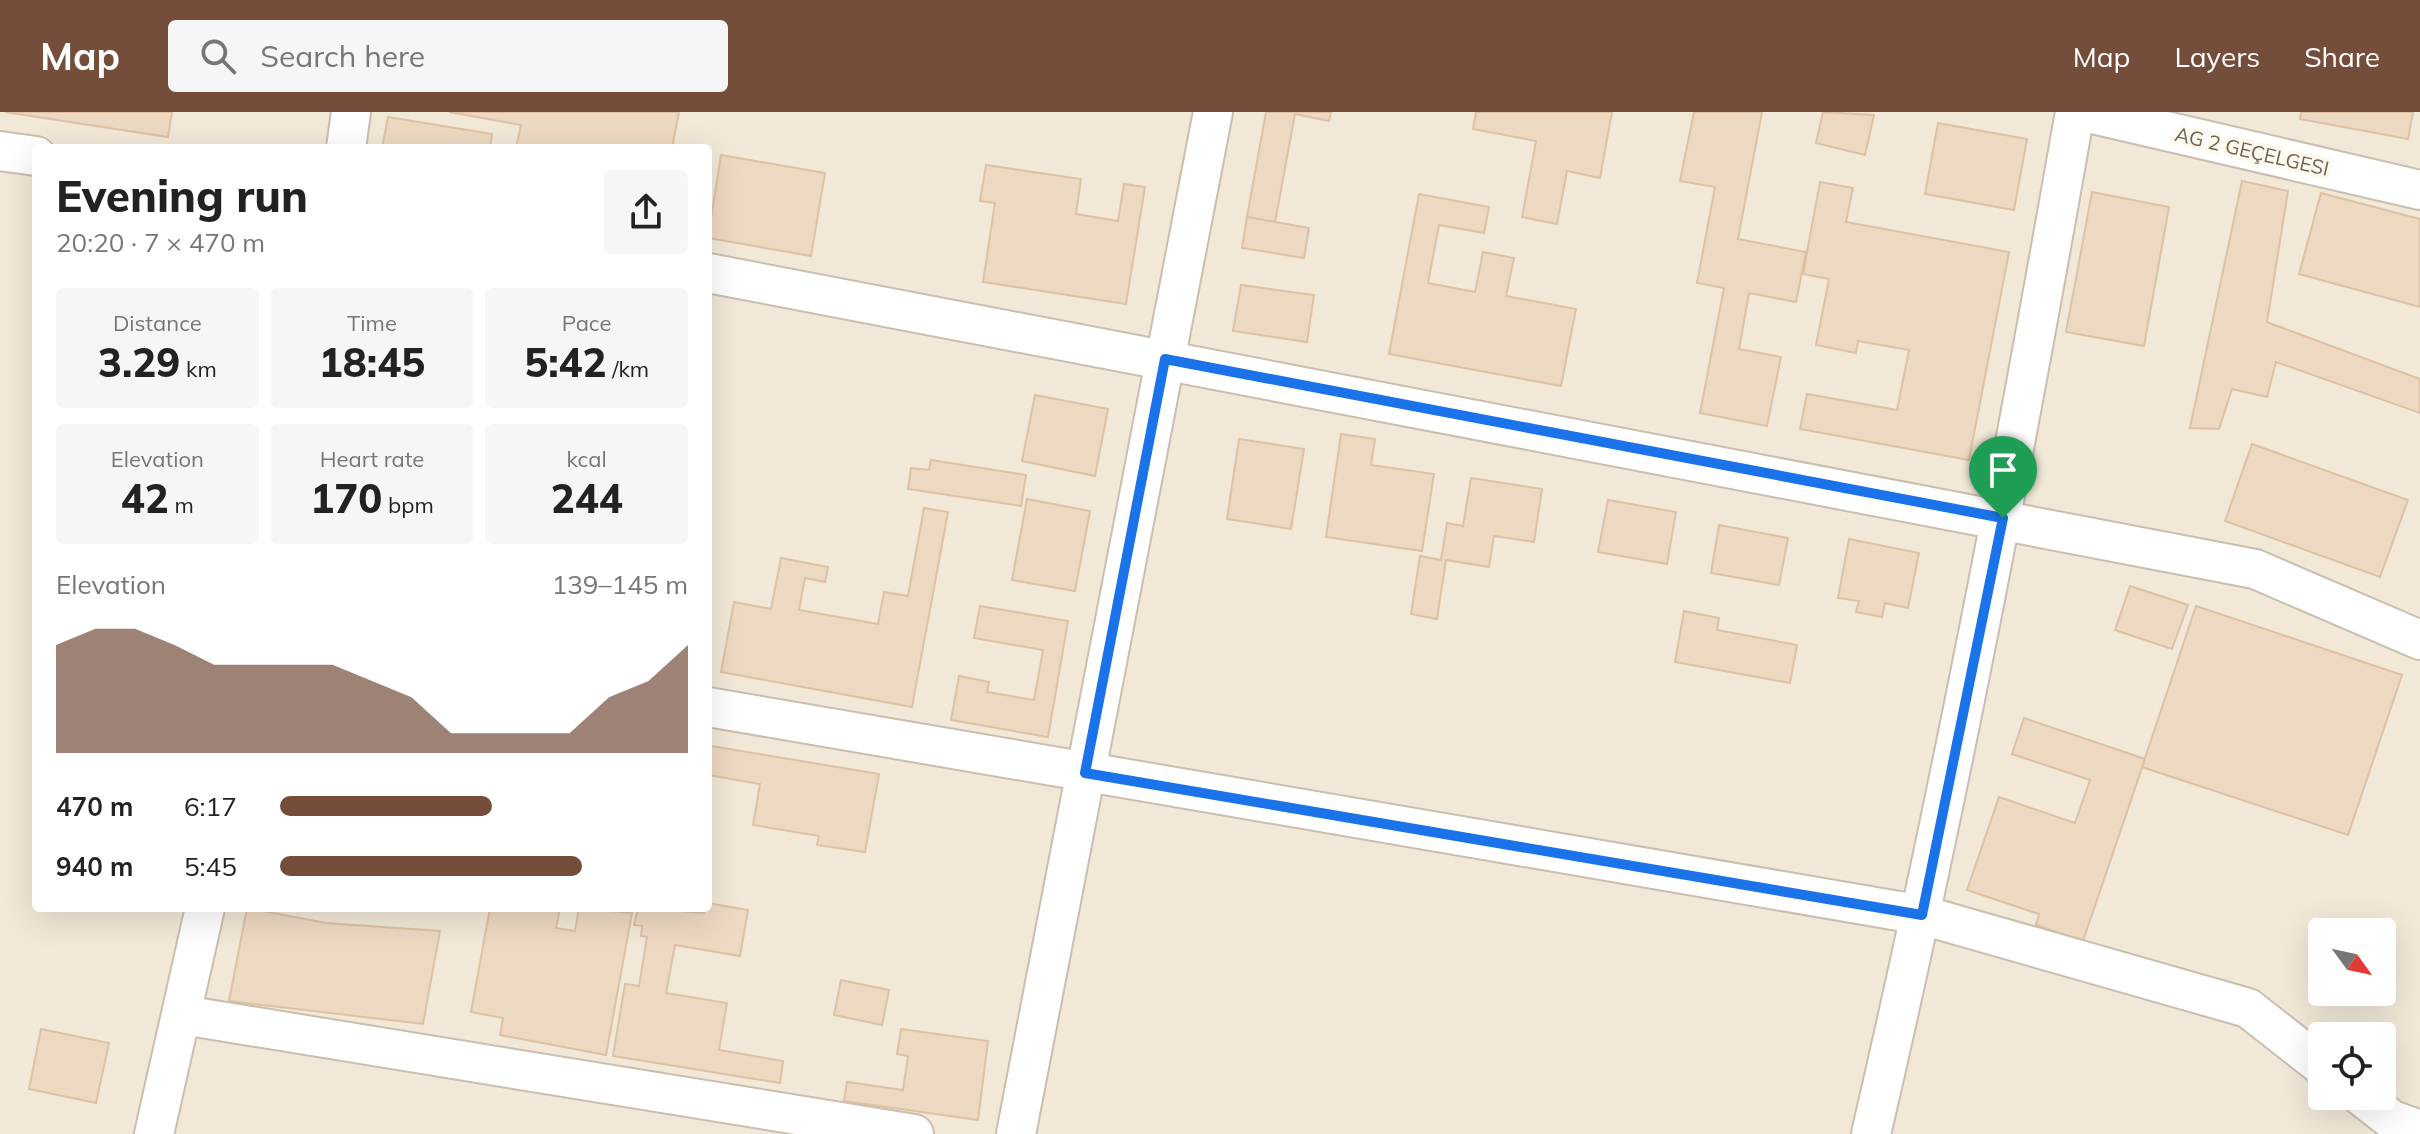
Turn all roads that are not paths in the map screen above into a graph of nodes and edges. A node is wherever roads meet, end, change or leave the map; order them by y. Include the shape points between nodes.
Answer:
1 (351, 112) edge
2 (1213, 112) edge
3 (2075, 112) edge
4 (2084, 112) edge
5 (347, 144) edge
6 (0, 151) edge
7 (32, 155) edge
8 (2420, 190) edge
9 (712, 274) edge
10 (1165, 359) junction
11 (2003, 518) junction
12 (2420, 640) edge
13 (712, 708) edge
14 (1085, 773) junction
15 (204, 912) edge
16 (1922, 915) junction
17 (183, 1015) junction
18 (2308, 1055) edge
19 (2379, 1110) edge
20 (754, 1121) edge
21 (2420, 1130) edge
22 (154, 1134) edge
23 (914, 1134) edge
24 (1016, 1134) edge
25 (1871, 1134) edge

1 - 5 street
2 - 10 street
3 - 11 street
4 - 8 street, AG 2 GEÇELGESI
6 - 7 street
9 - 10 street
10 - 11 street
10 - 14 street
11 - 12 street via 2255,569
11 - 16 street
13 - 14 street
14 - 16 street
14 - 24 street
15 - 17 street
16 - 18 street via 2248,1008
16 - 25 street
17 - 20 street
17 - 22 street
19 - 21 street
20 - 23 street

